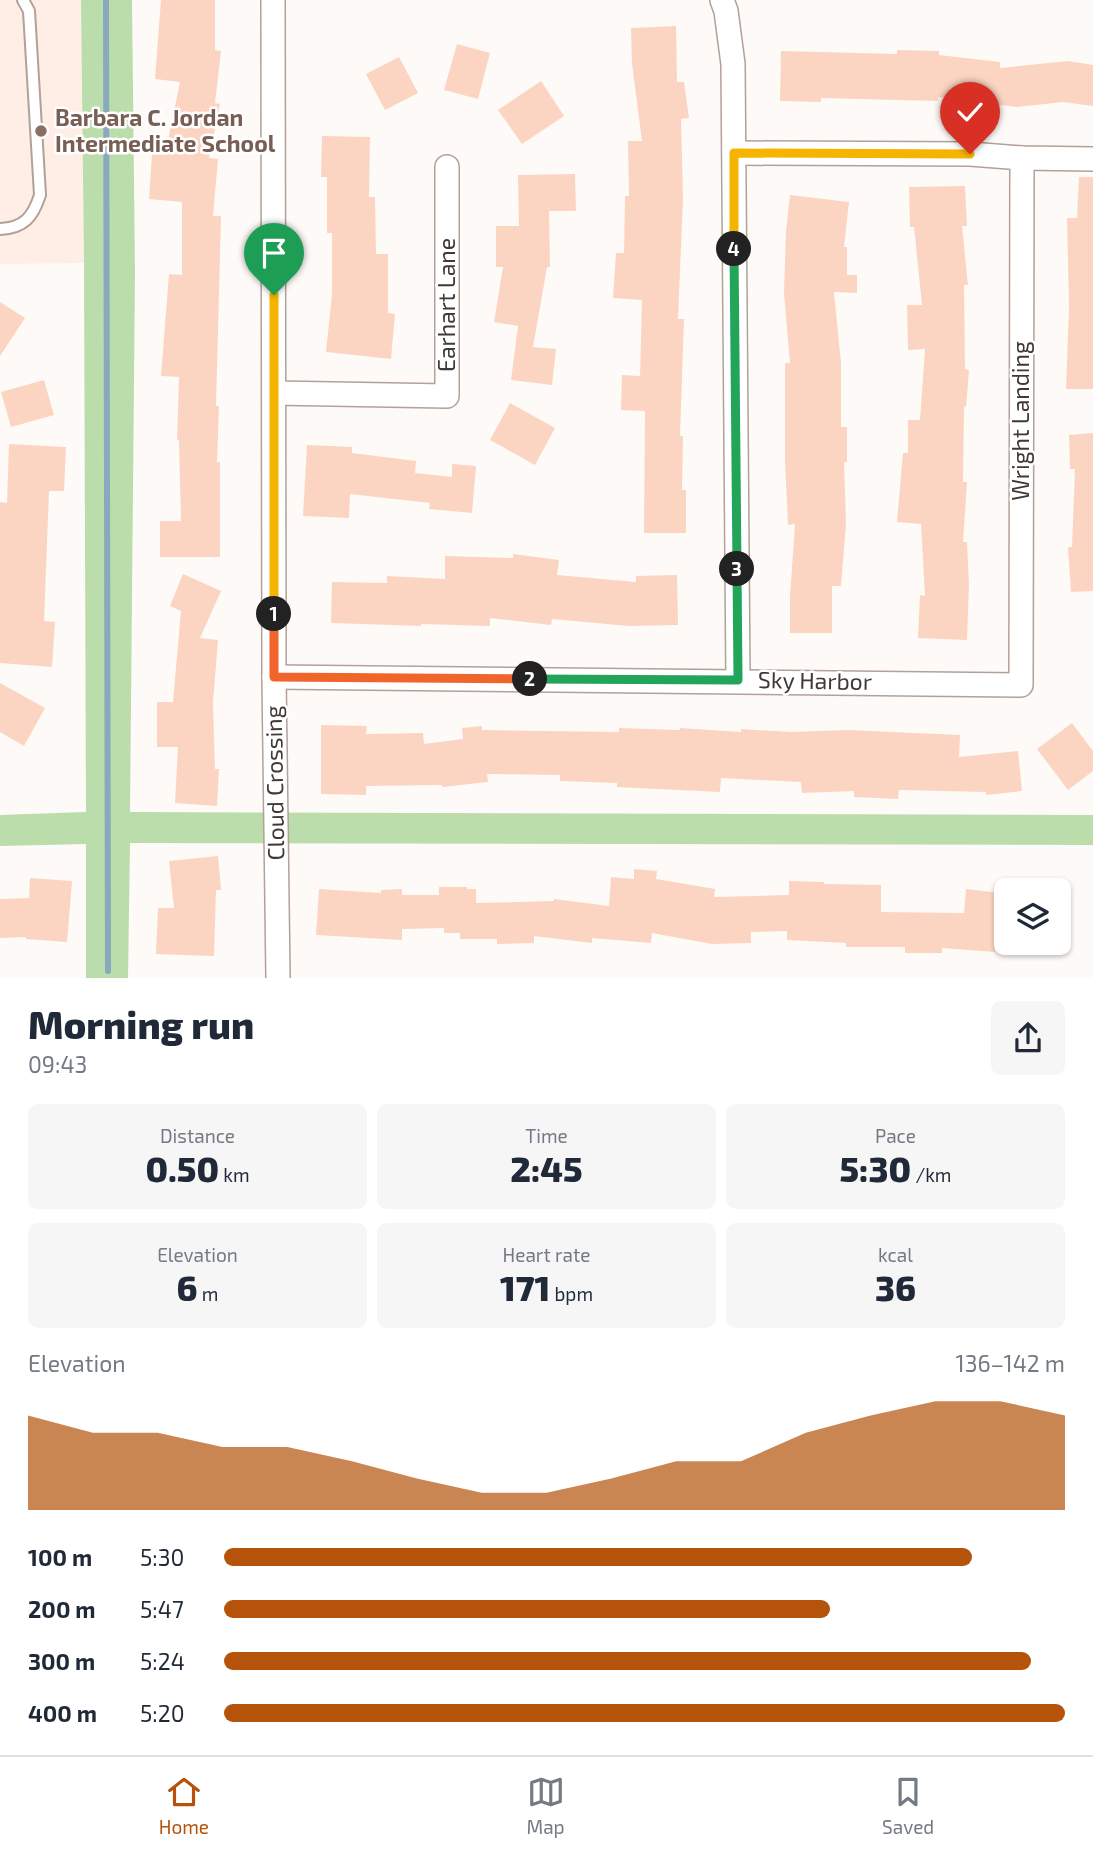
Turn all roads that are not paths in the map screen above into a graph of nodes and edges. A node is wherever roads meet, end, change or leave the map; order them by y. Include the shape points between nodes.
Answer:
1 (23, 0) edge
2 (273, 0) edge
3 (722, 0) edge
4 (734, 153) junction
5 (1022, 158) junction
6 (1093, 159) edge
7 (447, 167) dead end
8 (0, 229) edge
9 (274, 393) junction
10 (274, 677) junction
11 (738, 680) junction
12 (1021, 685) joint
13 (278, 978) edge

1 - 8 lane via 29,11 40,195 34,212 16,228
2 - 9 street, Cloud Crossing
3 - 4 street via 733,64
4 - 5 street
4 - 11 street
5 - 6 street
5 - 12 street, Wright Landing
7 - 9 street, Earhart Lane via 447,396
9 - 10 street, Cloud Crossing
10 - 11 street, Sky Harbor
10 - 13 street, Cloud Crossing
11 - 12 street, Sky Harbor

